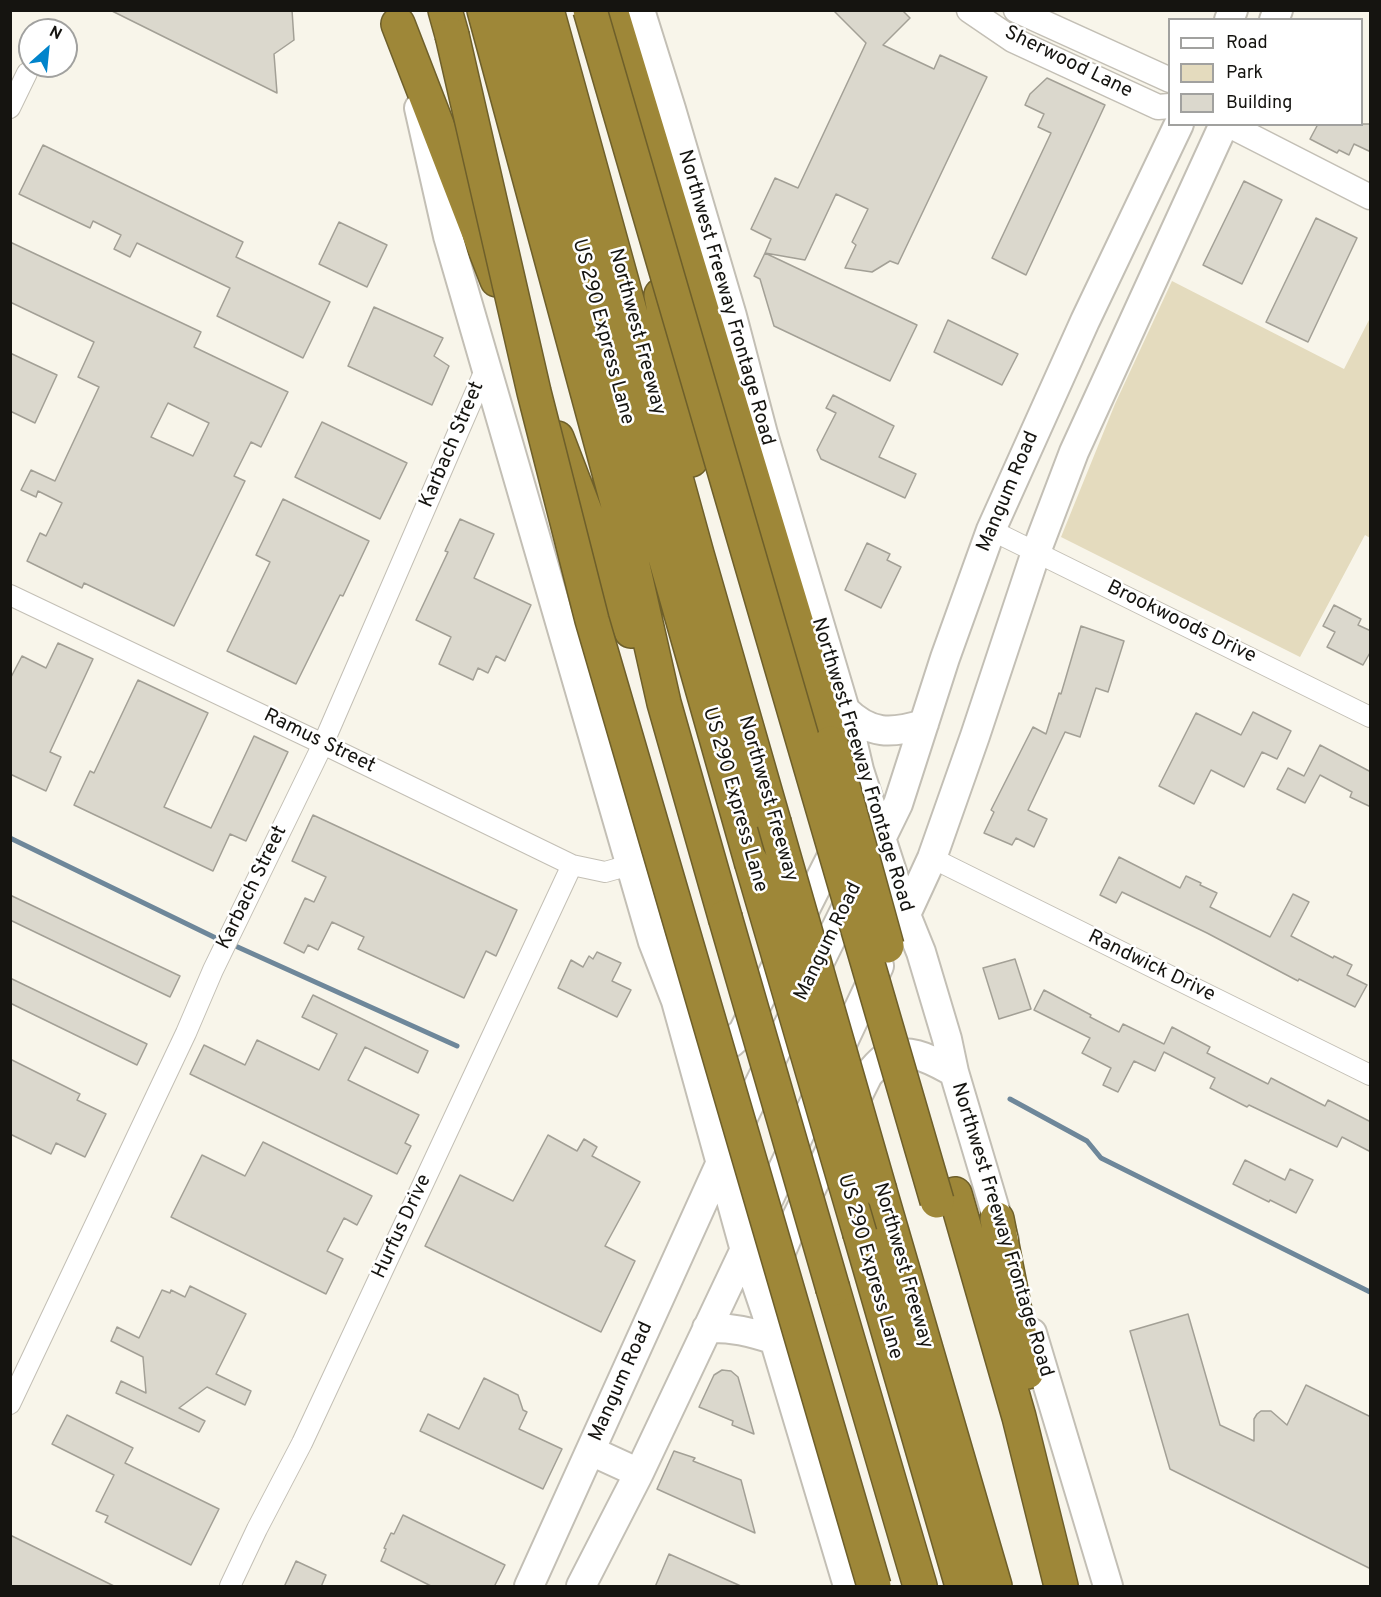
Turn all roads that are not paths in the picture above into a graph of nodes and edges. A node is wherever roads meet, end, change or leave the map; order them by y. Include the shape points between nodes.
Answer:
1 (484, 10) edge
2 (514, 10) edge
3 (547, 10) edge
4 (590, 10) edge
5 (610, 10) edge
6 (640, 10) edge
7 (969, 10) edge
8 (1016, 10) edge
9 (397, 17) edge
10 (448, 23) edge
11 (25, 78) edge
12 (1168, 79) edge
13 (1168, 106) edge
14 (10, 108) edge
15 (1178, 126) edge
16 (1225, 126) edge
17 (1230, 126) edge
18 (1371, 197) edge
19 (1085, 321) junction
20 (1125, 340) junction
21 (486, 368) junction
22 (991, 530) junction
23 (1036, 552) junction
24 (697, 554) junction
25 (10, 595) edge
26 (664, 703) junction
27 (845, 710) junction
28 (1371, 717) edge
29 (924, 724) junction
30 (323, 744) junction
31 (859, 770) junction
32 (881, 839) junction
33 (932, 858) junction
34 (572, 865) junction
35 (630, 865) junction
36 (906, 915) junction
37 (676, 1001) junction
38 (954, 1072) junction
39 (1371, 1075) edge
40 (721, 1162) junction
41 (997, 1219) junction
42 (744, 1247) junction
43 (766, 1312) junction
44 (707, 1328) junction
45 (775, 1340) junction
46 (10, 1404) edge
47 (591, 1451) junction
48 (639, 1473) junction
49 (230, 1587) edge
50 (529, 1587) edge
51 (581, 1587) edge
52 (848, 1587) edge
53 (874, 1587) edge
54 (920, 1587) edge
55 (962, 1587) edge
56 (995, 1587) edge
57 (1045, 1587) edge
58 (1061, 1587) edge
59 (1080, 1587) edge
60 (1108, 1587) edge

1 - 26 highway via 627,540
2 - 55 highway, US 290 Express Lane, bridge via 639,470
3 - 24 highway, Northwest Freeway
4 - 57 highway, bridge via 928,1167
5 - 24 highway via 699,505
5 - 58 highway, bridge via 807,657 1019,1417
6 - 27 main road, Northwest Freeway Frontage Road
7 - 13 street, Sherwood Lane via 1013,40 1158,107
8 - 12 street, Sherwood Lane
9 - 21 main road via 448,236
9 - 26 highway via 631,632
10 - 53 highway, bridge via 592,620
11 - 14 street
15 - 19 main road, Mangum Road
16 - 20 main road
17 - 18 street
19 - 20 main road
19 - 22 main road, Mangum Road
20 - 23 main road via 1074,452
21 - 30 street, Karbach Street
21 - 35 main road
22 - 23 street, Brookwoods Drive
22 - 29 main road, Mangum Road
23 - 28 street, Brookwoods Drive
23 - 33 main road
24 - 56 highway, Northwest Freeway, bridge
25 - 30 street, Ramus Street
26 - 54 highway, bridge
27 - 29 main road via 857,722 879,731 903,731
27 - 31 main road, Northwest Freeway Frontage Road
29 - 32 main road, Mangum Road via 898,804
30 - 34 street, Ramus Street
30 - 46 street, Karbach Street
31 - 32 main road, Northwest Freeway Frontage Road
31 - 37 main road via 842,836 743,1032 731,1043 717,1046 699,1033
32 - 36 main road, Northwest Freeway Frontage Road
32 - 40 main road, Mangum Road
33 - 36 main road
33 - 39 street, Randwick Drive
34 - 35 street, Ramus Street via 605,872
34 - 49 street, Hurfus Drive via 302,1443
35 - 37 main road
36 - 38 main road, Northwest Freeway Frontage Road via 921,952
36 - 42 main road
37 - 40 main road
38 - 41 main road, Northwest Freeway Frontage Road
38 - 43 main road via 924,1056 899,1052 883,1059 868,1075 789,1233 772,1275
40 - 42 main road
40 - 47 main road, Mangum Road
41 - 59 highway via 1021,1346
41 - 60 main road, Northwest Freeway Frontage Road
42 - 43 main road
42 - 44 main road
43 - 45 main road
44 - 45 main road via 728,1327
44 - 48 main road
45 - 52 main road
47 - 48 main road
47 - 50 main road, Mangum Road
48 - 51 main road

